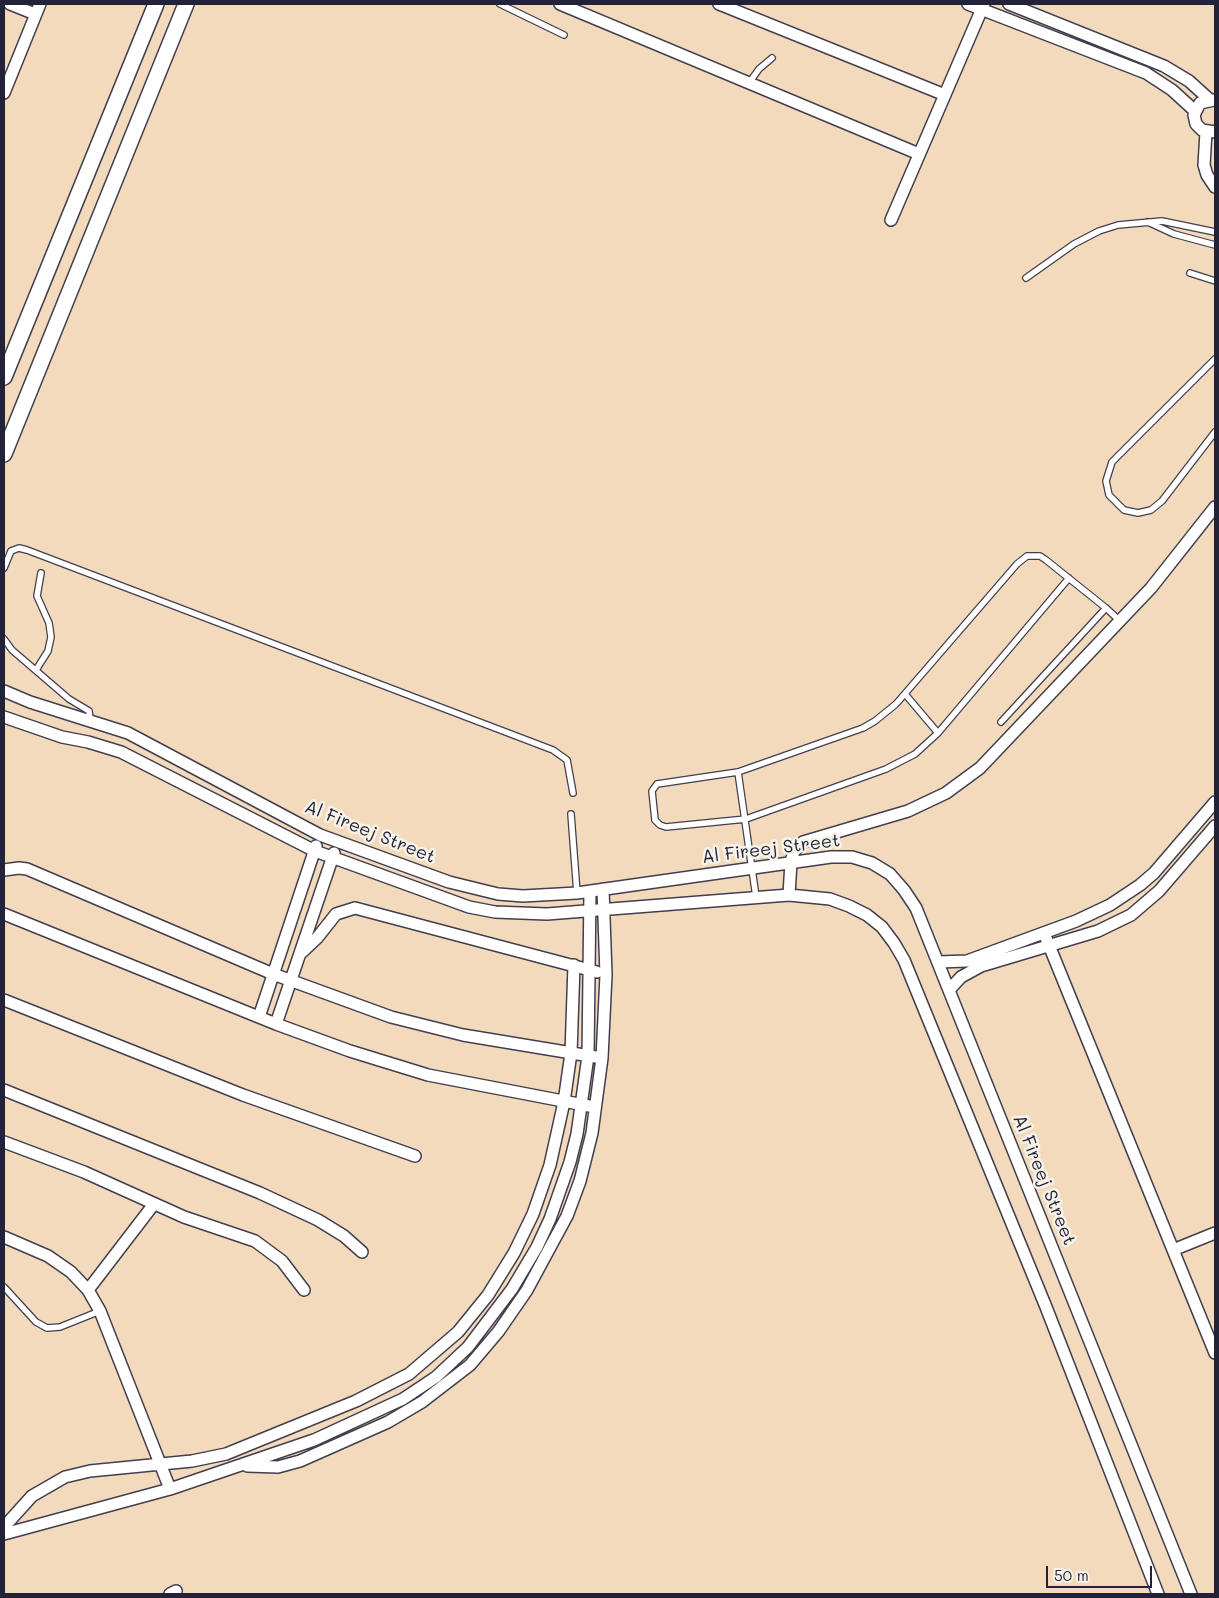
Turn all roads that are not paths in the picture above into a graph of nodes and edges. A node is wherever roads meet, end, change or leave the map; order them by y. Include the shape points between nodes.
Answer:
1 (10, 4) edge
2 (156, 4) edge
3 (186, 4) edge
4 (500, 4) edge
5 (560, 4) edge
6 (719, 4) edge
7 (968, 4) edge
8 (1009, 4) edge
9 (983, 6) edge
10 (38, 9) edge
11 (564, 35) dead end
12 (772, 58) dead end
13 (749, 83) junction
14 (4, 93) edge
15 (945, 95) junction
16 (1214, 100) edge
17 (1195, 111) junction
18 (1210, 132) edge
19 (919, 154) junction
20 (1215, 187) edge
21 (890, 220) dead end
22 (1148, 222) junction
23 (1212, 232) edge
24 (1206, 242) junction
25 (1215, 245) edge
26 (1190, 273) dead end
27 (1026, 278) dead end
28 (1215, 281) edge
29 (1215, 359) edge
30 (4, 377) edge
31 (1215, 432) edge
32 (4, 454) edge
33 (1215, 507) edge
34 (4, 568) edge
35 (41, 573) dead end
36 (1069, 578) junction
37 (1106, 608) junction
38 (1120, 621) junction
39 (4, 639) edge
40 (36, 670) junction
41 (4, 691) edge
42 (905, 694) junction
43 (4, 718) edge
44 (84, 718) junction
45 (1001, 722) dead end
46 (128, 733) junction
47 (938, 733) junction
48 (72, 739) junction
49 (121, 752) junction
50 (738, 772) junction
51 (573, 793) dead end
52 (1215, 802) edge
53 (571, 814) dead end
54 (746, 819) junction
55 (1215, 826) edge
56 (320, 835) junction
57 (338, 842) junction
58 (315, 852) junction
59 (332, 858) junction
60 (1168, 858) junction
61 (791, 862) junction
62 (752, 867) junction
63 (1180, 869) junction
64 (4, 870) edge
65 (603, 889) junction
66 (590, 891) junction
67 (577, 893) junction
68 (789, 895) junction
69 (756, 897) junction
70 (591, 910) junction
71 (604, 910) junction
72 (4, 914) edge
73 (1044, 933) junction
74 (1049, 946) junction
75 (300, 954) junction
76 (938, 962) junction
77 (574, 965) junction
78 (591, 970) junction
79 (273, 974) junction
80 (606, 975) junction
81 (291, 981) junction
82 (949, 990) junction
83 (4, 1000) edge
84 (259, 1017) junction
85 (276, 1024) junction
86 (571, 1053) junction
87 (588, 1056) junction
88 (602, 1058) junction
89 (4, 1090) edge
90 (564, 1102) junction
91 (582, 1105) junction
92 (597, 1107) junction
93 (4, 1142) edge
94 (415, 1156) dead end
95 (154, 1204) junction
96 (1215, 1233) edge
97 (4, 1237) edge
98 (1173, 1250) junction
99 (362, 1252) dead end
100 (528, 1262) junction
101 (540, 1269) junction
102 (4, 1287) edge
103 (88, 1290) junction
104 (304, 1290) dead end
105 (100, 1311) junction
106 (1215, 1354) edge
107 (159, 1464) junction
108 (243, 1465) junction
109 (170, 1489) junction
110 (4, 1527) edge
111 (4, 1534) edge
112 (1158, 1594) edge
113 (1191, 1594) edge

1 - 10 street
2 - 30 street
3 - 32 street
4 - 11 lane
5 - 13 street
6 - 15 street
7 - 9 street
8 - 16 street via 1164,66
9 - 15 street
9 - 17 street via 1146,73
10 - 14 street
12 - 13 lane
13 - 19 street
15 - 19 street
16 - 17 street via 1200,103
17 - 18 street via 1196,124
18 - 20 street via 1204,165
19 - 21 street
22 - 23 lane via 1169,221
22 - 24 lane via 1174,234
22 - 27 lane via 1127,223 1099,231 1074,244
23 - 24 lane
24 - 25 lane
26 - 28 lane
29 - 31 lane via 1112,462 1106,481 1109,495 1124,510 1138,513 1152,510
33 - 38 street via 1167,569
34 - 51 lane via 11,551 27,550 553,750 567,760
35 - 40 lane via 37,596 49,623 51,637 48,651
36 - 37 lane
36 - 42 lane via 1040,556 1021,559
36 - 47 lane
37 - 38 lane
37 - 45 lane
38 - 61 street via 995,754 963,781 908,811 808,839 798,845
39 - 40 lane
40 - 44 lane via 69,699 89,711
41 - 44 street, Al Fireej Street
42 - 47 lane
42 - 50 lane via 886,713 863,728
43 - 48 street, Al Fireej Street
44 - 46 street, Al Fireej Street
44 - 48 street
46 - 49 street
46 - 56 street, Al Fireej Street
47 - 54 lane via 915,754 886,769
48 - 49 street, Al Fireej Street
49 - 58 street, Al Fireej Street
50 - 54 lane
50 - 54 lane via 657,784 652,791 655,817 657,823 666,827
52 - 60 street
53 - 67 lane
54 - 62 lane
55 - 63 street
56 - 57 street, Al Fireej Street
56 - 58 street
57 - 59 street
57 - 67 street, Al Fireej Street via 473,889 523,896
58 - 59 street, Al Fireej Street
58 - 79 street
59 - 70 street, Al Fireej Street via 443,899 495,912 547,914
59 - 75 street
60 - 63 street
60 - 73 street via 1140,885 1118,900 1093,914
61 - 62 street, Al Fireej Street
61 - 68 street
61 - 76 street, Al Fireej Street via 852,857 872,863 890,874 916,908
62 - 65 street, Al Fireej Street
62 - 69 lane
63 - 74 street via 1131,915 1098,931
64 - 79 street via 27,869
65 - 66 street, Al Fireej Street
65 - 71 street
66 - 67 street, Al Fireej Street
66 - 70 street
68 - 69 street, Al Fireej Street
68 - 112 street, Al Fireej Street via 830,899 867,915 888,935 904,960 1046,1307
69 - 71 street, Al Fireej Street
70 - 71 street, Al Fireej Street
70 - 78 street
71 - 80 street
72 - 84 street
73 - 74 street
73 - 76 street via 967,961
74 - 82 street via 981,966 961,976
74 - 98 street
75 - 77 street via 336,914 355,908
75 - 81 street
76 - 82 street, Al Fireej Street
77 - 78 street
77 - 86 street
78 - 80 street
78 - 87 street
79 - 81 street
79 - 84 street
80 - 88 street
81 - 85 street
81 - 86 street via 427,1027
82 - 113 street, Al Fireej Street
83 - 94 street via 243,1095
84 - 85 street
85 - 90 street via 350,1051 428,1074
86 - 87 street
86 - 90 street
87 - 88 street
87 - 91 street
88 - 92 street
89 - 99 street via 260,1193 318,1220
90 - 91 street
90 - 107 street via 550,1165 524,1234 488,1295 442,1348 392,1384 267,1438 210,1458
91 - 92 street
91 - 100 street via 561,1190
92 - 101 street via 574,1199
93 - 95 street via 84,1172
95 - 103 street
95 - 104 street via 255,1241 282,1261
96 - 98 street
97 - 103 street via 48,1256 71,1272
98 - 106 street
100 - 101 street
100 - 108 street via 498,1309 468,1347 419,1389 350,1425
101 - 108 street via 485,1349 456,1377 422,1402 388,1422 300,1461 278,1467
102 - 105 lane via 36,1322 47,1328 60,1327
103 - 105 street
105 - 107 street
107 - 109 street
107 - 110 street via 90,1471 65,1477 32,1496
108 - 109 street
109 - 111 street

